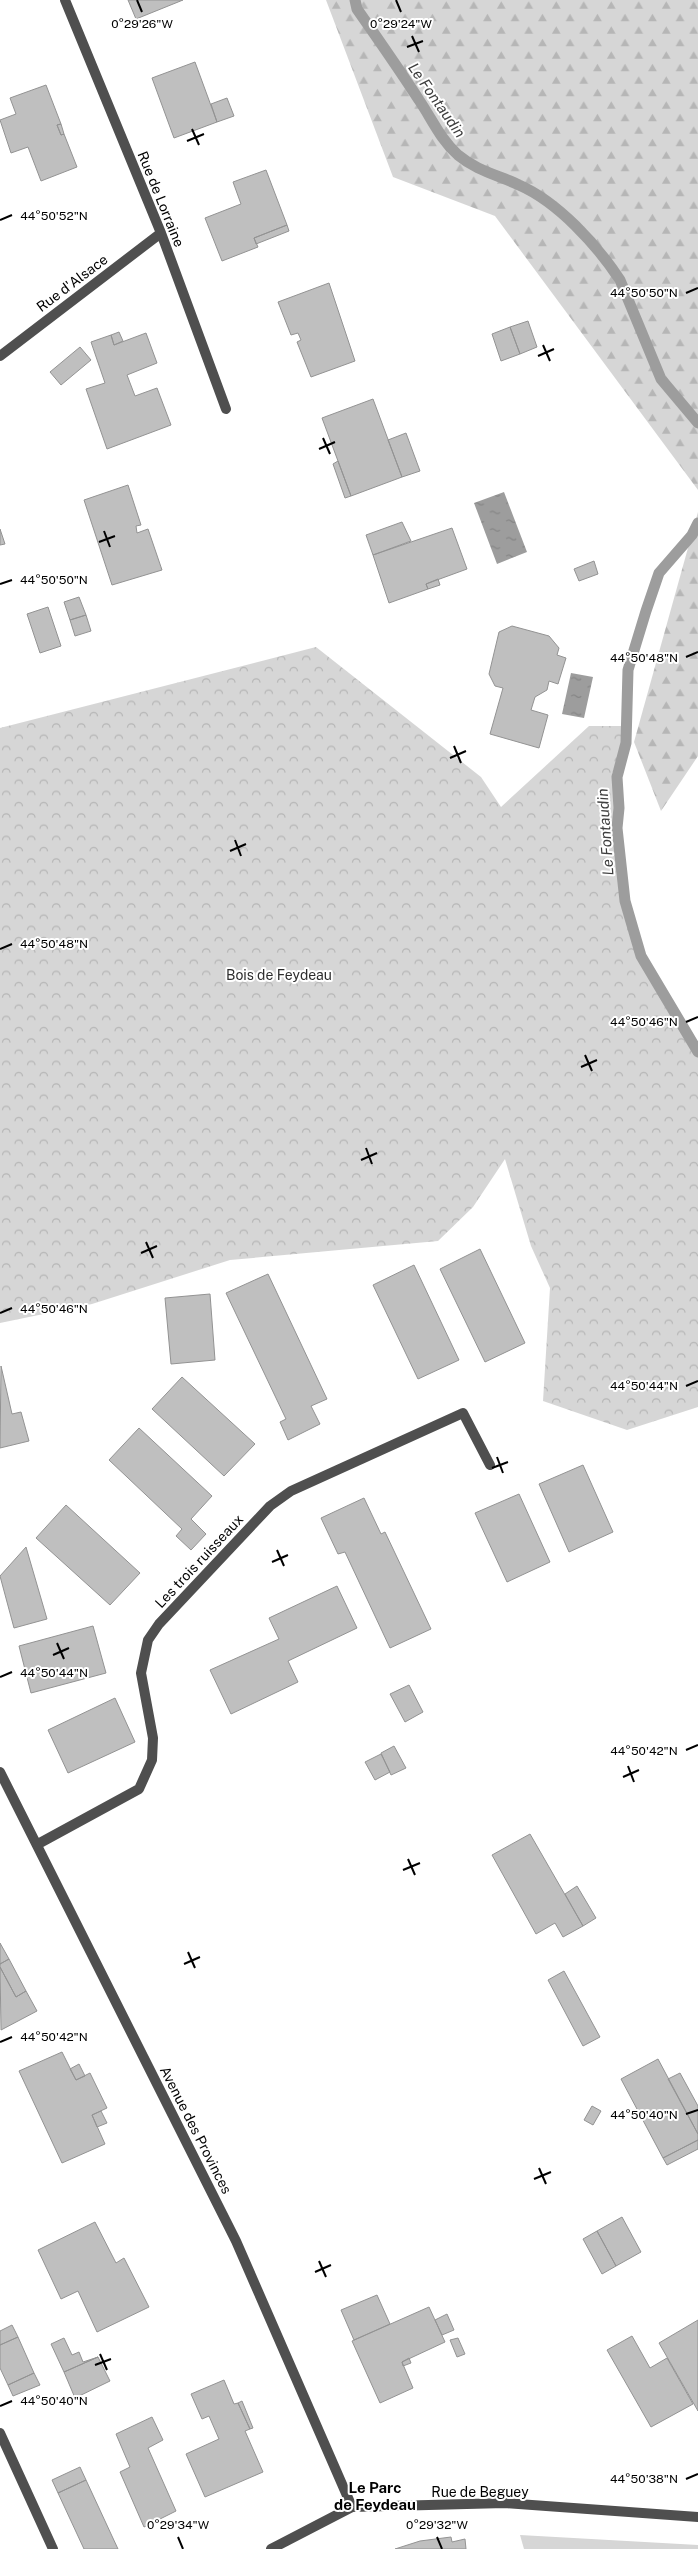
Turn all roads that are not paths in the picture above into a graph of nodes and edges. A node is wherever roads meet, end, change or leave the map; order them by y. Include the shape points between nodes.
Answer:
1 (65, 0) edge
2 (161, 232) junction
3 (0, 356) edge
4 (226, 409) dead end
5 (490, 1465) dead end
6 (0, 1772) edge
7 (38, 1844) junction
8 (0, 2433) edge
9 (352, 2507) junction
10 (698, 2517) edge
11 (53, 2549) edge
12 (271, 2549) edge

1 - 2 street, Rue de Lorraine
2 - 3 street, Rue d'Alsace
2 - 4 street, Rue de Lorraine
5 - 7 street, Les trois ruisseaux via 463,1413 291,1491 270,1506 159,1624 148,1640 141,1673 153,1738 152,1760 139,1789
6 - 7 street, Avenue des Provinces
7 - 9 street, Avenue des Provinces via 236,2241
8 - 11 street
9 - 10 street, Rue de Beguey via 505,2503
9 - 12 street, Rue de Beguey

